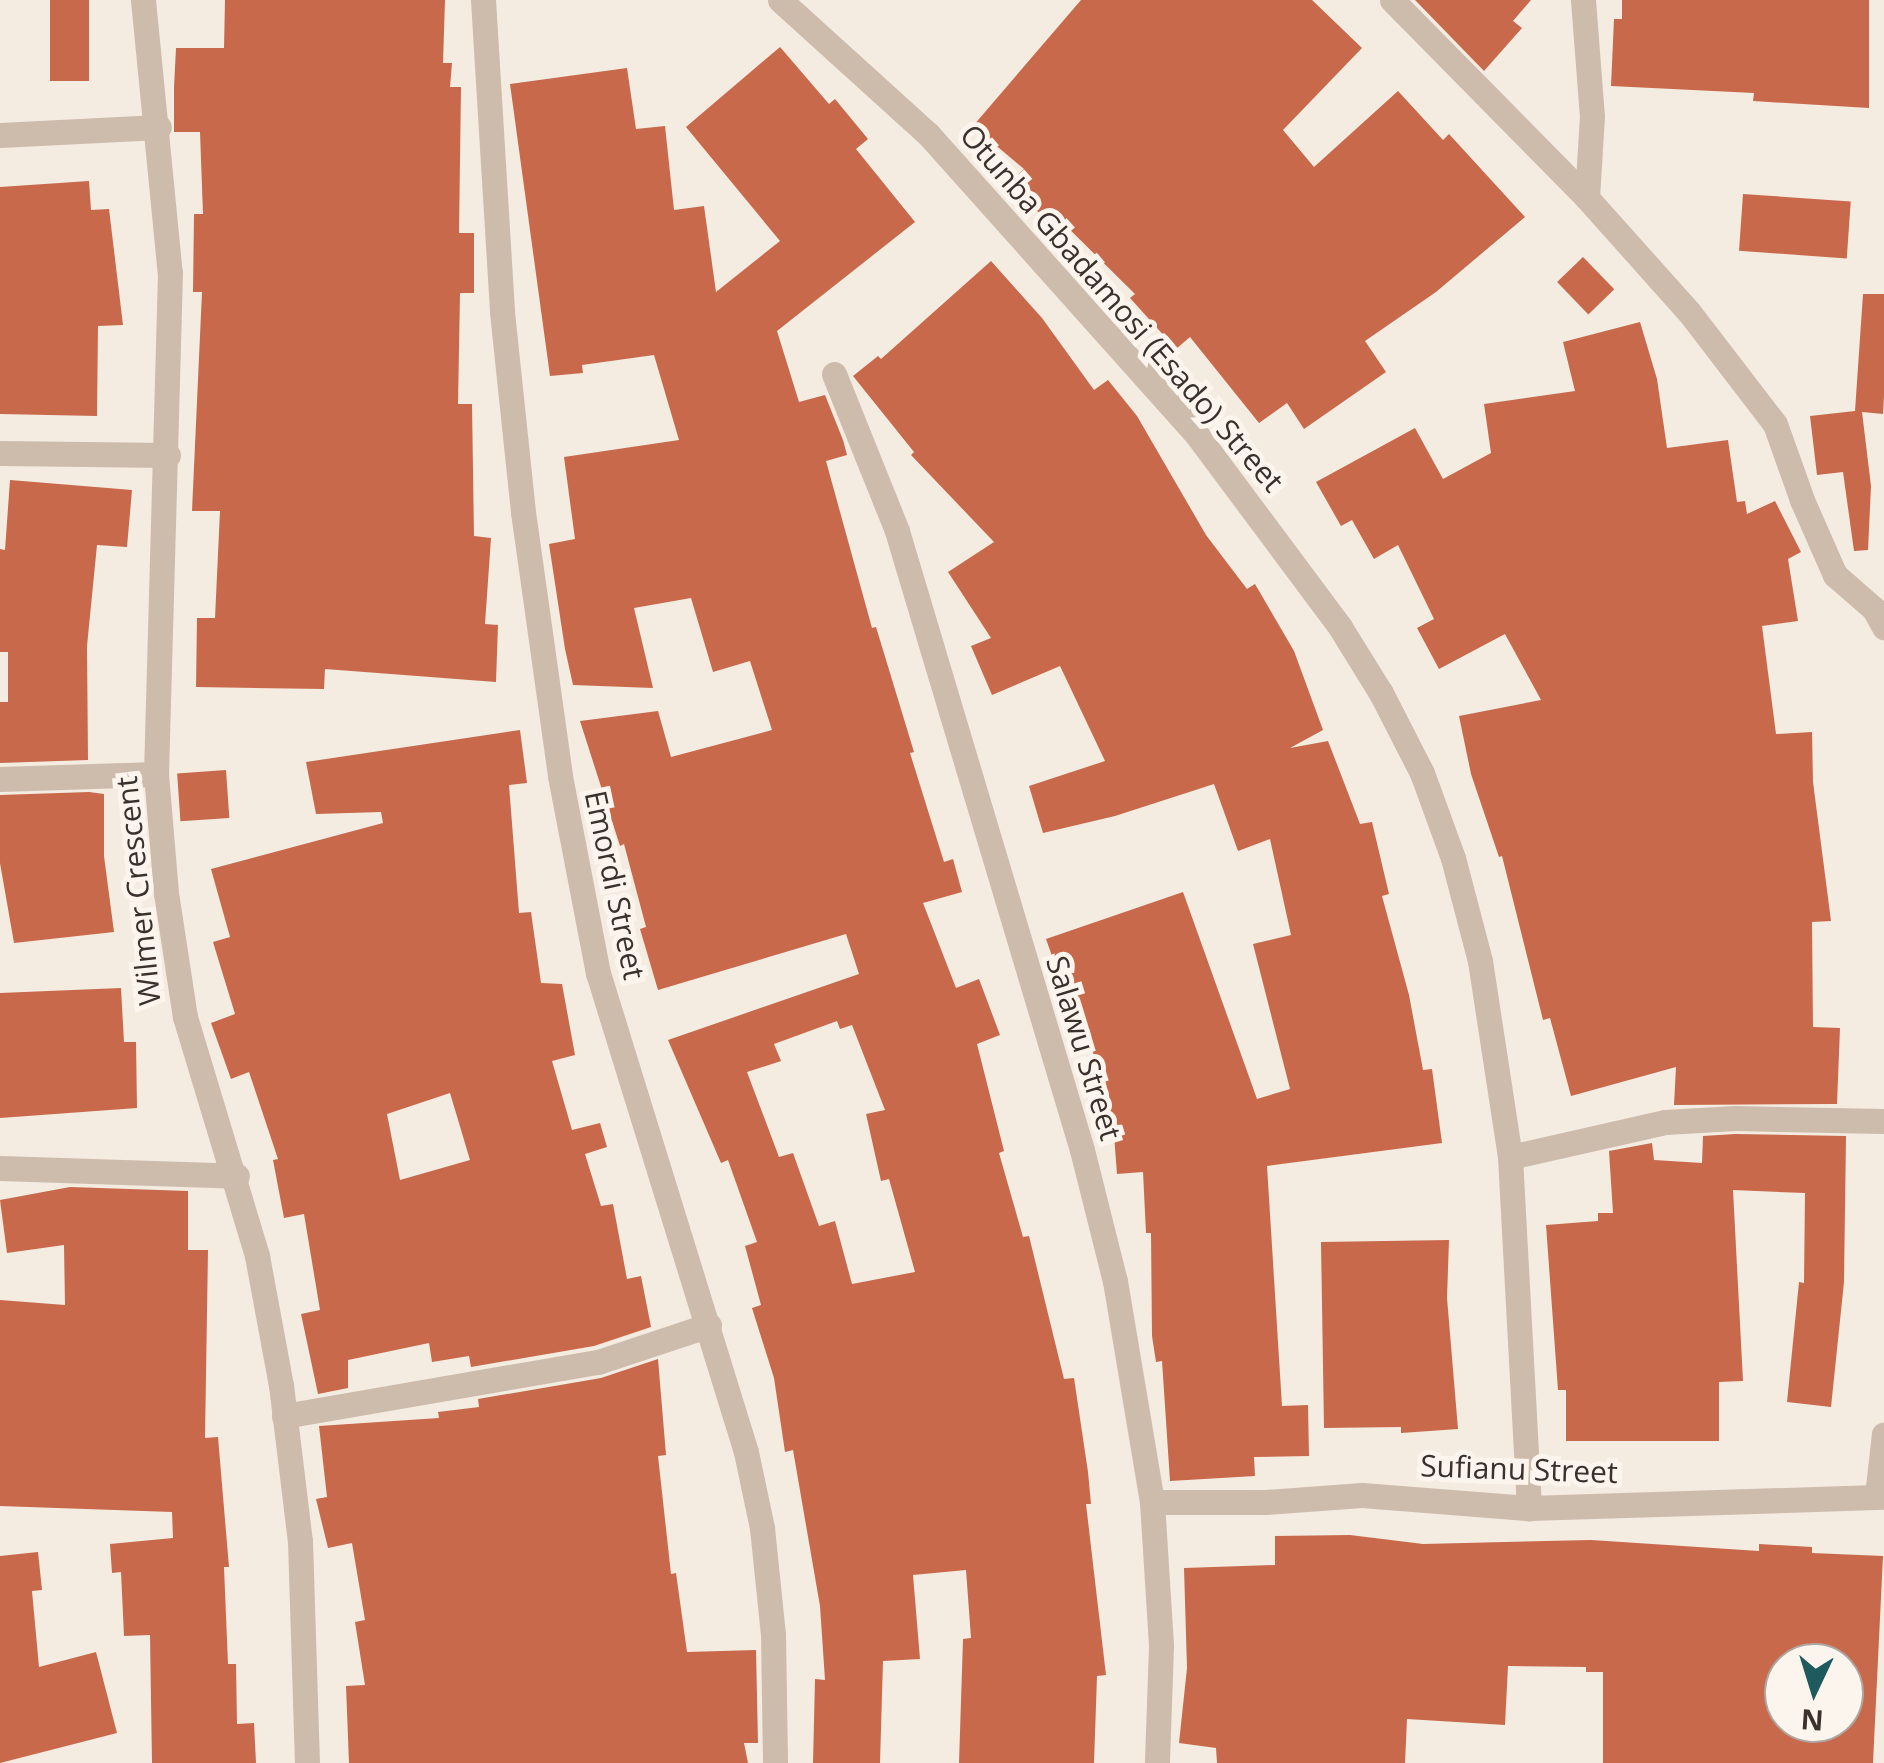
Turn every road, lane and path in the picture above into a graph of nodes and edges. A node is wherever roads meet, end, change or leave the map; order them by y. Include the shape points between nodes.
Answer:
1 (143, 0) edge
2 (483, 0) edge
3 (780, 0) edge
4 (1392, 0) edge
5 (1584, 0) edge
6 (159, 127) junction
7 (0, 135) edge
8 (1587, 198) junction
9 (834, 374) dead end
10 (0, 453) edge
11 (168, 455) junction
12 (1884, 626) edge
13 (156, 774) junction
14 (0, 779) edge
15 (1884, 1121) edge
16 (1510, 1157) junction
17 (0, 1168) edge
18 (236, 1176) junction
19 (709, 1325) junction
20 (284, 1416) junction
21 (1884, 1434) edge
22 (1880, 1496) edge
23 (1152, 1502) junction
24 (1530, 1508) junction
25 (306, 1763) edge
26 (775, 1763) edge
27 (1156, 1763) edge

1 - 6 street, Wilmer Crescent
2 - 19 street, Emordi Street via 502,312 560,776 598,973
3 - 16 street, Otunba Gbadamosi (Esado) Street via 928,134 1106,329 1230,477 1350,643 1422,773 1453,858 1480,961
4 - 8 street
5 - 8 street via 1592,116
6 - 7 street
6 - 11 street, Wilmer Crescent via 170,273
8 - 12 street via 1689,312 1776,424 1834,574
9 - 23 street, Salawu Street via 898,530 1082,1150 1115,1281
10 - 11 street
11 - 13 street, Wilmer Crescent
13 - 14 street
13 - 18 street, Wilmer Crescent via 185,1017
15 - 16 street via 1665,1122
16 - 24 street, Otunba Gbadamosi (Esado) Street
17 - 18 street
18 - 20 street, Wilmer Crescent via 258,1256
19 - 20 street via 598,1362
19 - 26 street, Emordi Street via 762,1528 773,1634
20 - 25 street, Wilmer Crescent via 300,1542
21 - 22 street
22 - 24 street, Sufianu Street
23 - 24 street, Sufianu Street via 1362,1495
23 - 27 street, Salawu Street via 1160,1646

